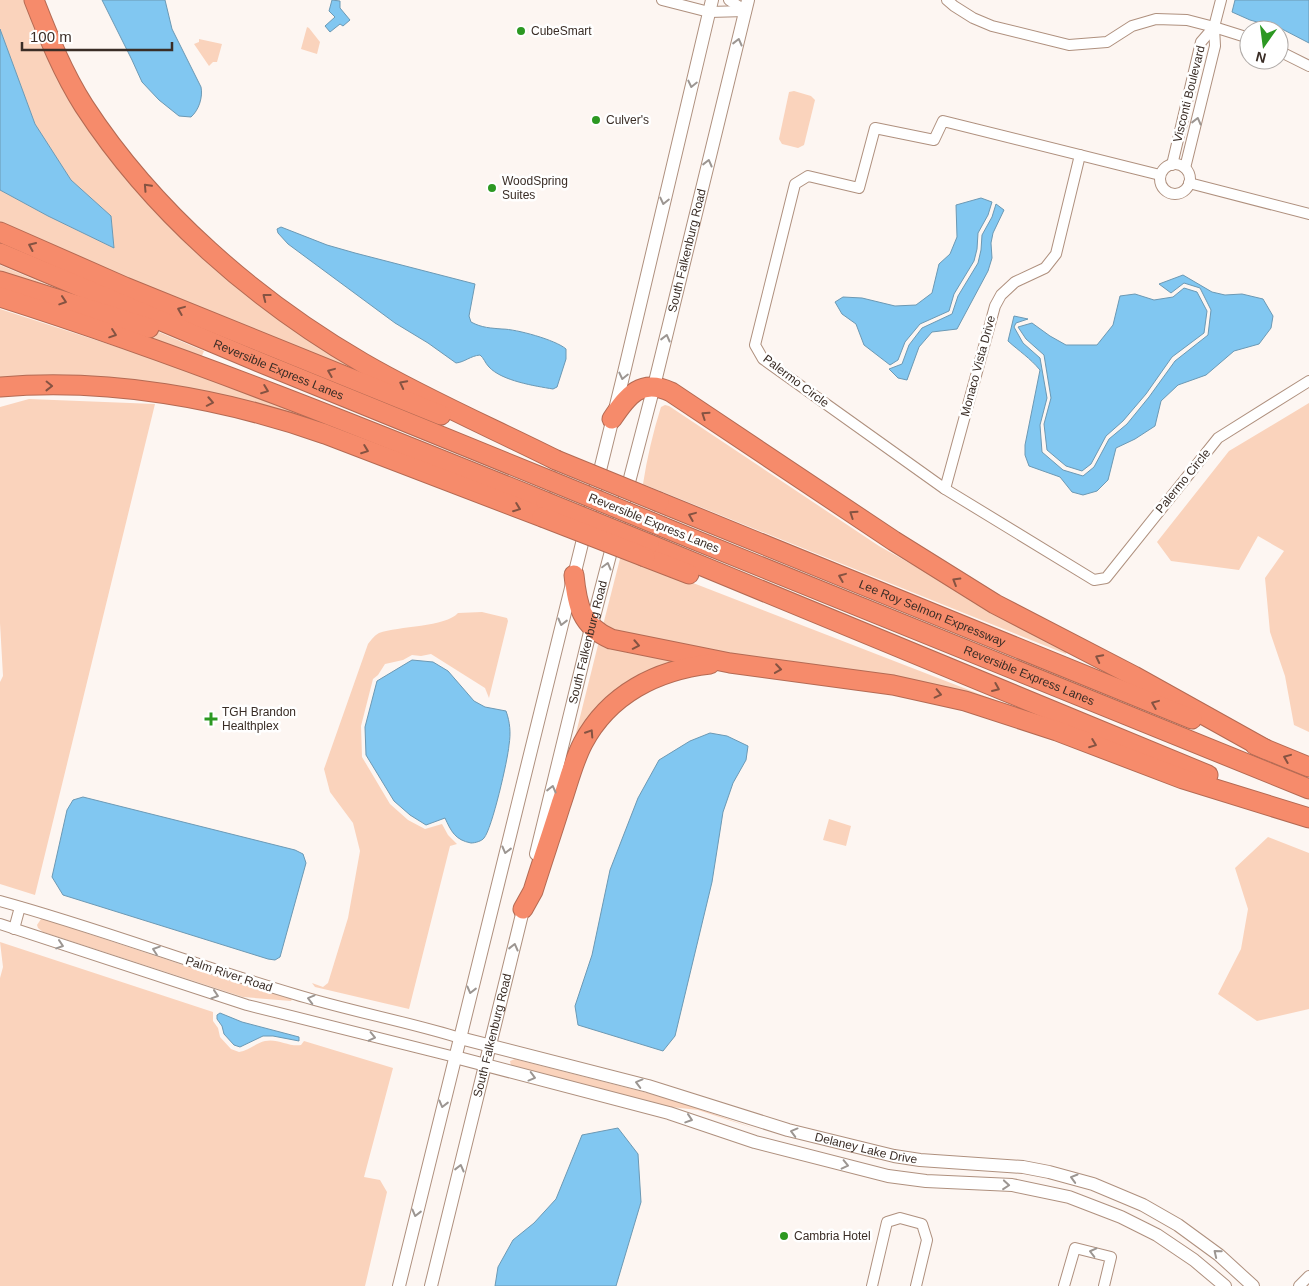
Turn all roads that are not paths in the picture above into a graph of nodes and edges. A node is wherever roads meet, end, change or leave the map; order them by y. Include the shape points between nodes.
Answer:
1 (34, 0) edge
2 (662, 0) edge
3 (729, 0) edge
4 (948, 0) edge
5 (1220, 0) edge
6 (711, 6) edge
7 (747, 6) edge
8 (1214, 26) junction
9 (1239, 35) edge
10 (1289, 56) edge
11 (1309, 66) edge
12 (1080, 155) junction
13 (1172, 165) junction
14 (1185, 168) junction
15 (1160, 175) junction
16 (1189, 183) junction
17 (1309, 214) edge
18 (0, 232) edge
19 (0, 253) edge
20 (0, 281) edge
21 (0, 297) edge
22 (1309, 381) edge
23 (654, 386) junction
24 (0, 387) edge
25 (612, 419) junction
26 (556, 460) junction
27 (945, 489) junction
28 (547, 498) junction
29 (652, 540) junction
30 (574, 575) junction
31 (591, 628) junction
32 (730, 662) junction
33 (1265, 749) junction
34 (1309, 767) edge
35 (1309, 789) edge
36 (1309, 817) edge
37 (0, 901) edge
38 (20, 906) junction
39 (523, 909) junction
40 (0, 924) edge
41 (14, 929) junction
42 (460, 1038) junction
43 (490, 1046) junction
44 (455, 1057) junction
45 (485, 1065) junction
46 (1309, 1276) edge
47 (399, 1286) edge
48 (431, 1286) edge
49 (872, 1286) edge
50 (916, 1286) edge
51 (1064, 1286) edge
52 (1104, 1286) edge
53 (1224, 1286) edge
54 (1253, 1286) edge
55 (1299, 1286) edge

26 -> 1 highway via 392,378 332,344 271,301 207,247 135,174 99,128 69,78
2 - 6 street
3 - 7 street
4 - 8 street via 973,18 992,26 1069,45 1107,42 1132,26 1156,19 1187,20
5 - 8 street, Visconti Boulevard
6 - 7 street
6 -> 25 street
23 -> 7 street, South Falkenburg Road
8 - 9 street
8 - 13 street, Visconti Boulevard via 1201,42
14 -> 8 street, Visconti Boulevard via 1216,46
10 - 11 street
12 - 15 street, Palermo Circle
12 - 27 street, Monaco Vista Drive via 1056,254 1045,268 1015,282 1001,294 994,306
12 - 27 street, Palermo Circle via 943,121 934,140 875,128 859,188 808,176 795,184 755,345 763,359
13 - 14 street
13 - 15 street
14 - 16 street
15 - 16 street via 1164,190 1173,194 1183,192
16 - 17 street
26 -> 18 highway via 124,287
19 - 28 highway, Reversible Express Lanes via 154,318
20 -> 28 highway via 164,334
21 -> 28 highway via 260,387
22 - 27 street, Palermo Circle via 1218,438 1106,578 1094,580
23 - 25 highway via 642,388 623,402
31 -> 23 street, South Falkenburg Road
33 -> 23 highway via 995,604 885,535 679,397
24 -> 28 highway via 80,386 141,391 234,407
25 - 30 street
33 -> 26 highway, Lee Roy Selmon Expressway, bridge
28 - 29 highway, bridge
29 - 35 highway, Reversible Express Lanes via 788,576
29 -> 36 highway via 870,635
30 - 31 highway via 579,607
30 -> 42 street
31 -> 32 highway via 616,641
39 -> 31 street, South Falkenburg Road
32 -> 36 highway via 893,686 965,701 1057,730 1183,778
39 -> 32 highway via 533,891 578,755 604,714 631,690 659,675 692,666
34 -> 33 highway, Lee Roy Selmon Expressway
37 - 38 street, Palm River Road
38 - 41 street
42 -> 38 street, Palm River Road via 296,995
43 -> 39 street, South Falkenburg Road
40 - 41 street, Palm River Road
41 -> 44 street, Palm River Road via 247,1006
42 - 43 street, Delaney Lake Drive
42 - 44 street
43 - 45 street, South Falkenburg Road
54 -> 43 street, Delaney Lake Drive via 1219,1255 1178,1225 1143,1205 1092,1184 1049,1172 1004,1165 894,1156 788,1130 648,1086
44 - 45 street, Delaney Lake Drive
44 -> 47 street
48 -> 45 street, South Falkenburg Road
45 -> 53 street, Delaney Lake Drive via 668,1113 754,1142 888,1176 1012,1185 1069,1197 1157,1235 1194,1260
46 - 55 street
49 - 50 street via 887,1222 900,1218 922,1224 927,1240
52 -> 51 street via 1111,1257 1075,1248

